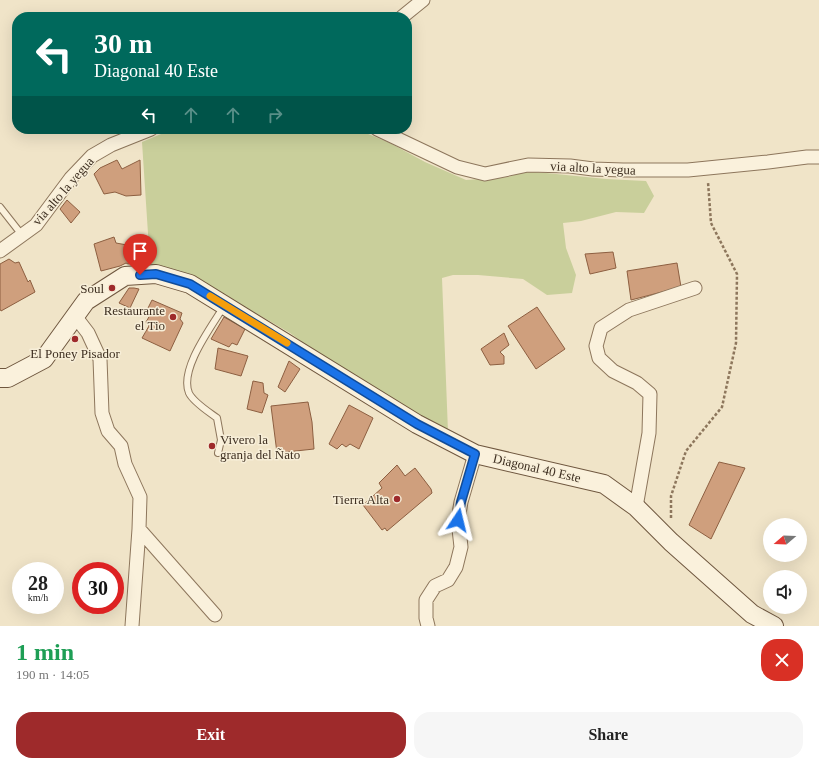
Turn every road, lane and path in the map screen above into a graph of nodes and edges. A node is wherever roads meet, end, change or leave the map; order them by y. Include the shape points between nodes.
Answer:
1 (423, 0) edge
2 (408, 12) edge
3 (138, 134) edge
4 (387, 134) edge
5 (819, 157) edge
6 (707, 168) junction
7 (0, 207) edge
8 (22, 235) junction
9 (0, 251) edge
10 (695, 288) dead end
11 (225, 305) junction
12 (75, 316) junction
13 (0, 378) edge
14 (218, 453) dead end
15 (475, 454) junction
16 (636, 507) junction
17 (139, 529) junction
18 (672, 542) junction
19 (215, 615) dead end
20 (132, 626) edge
21 (428, 626) edge
22 (774, 626) edge

1 - 2 street
3 - 8 street, via alto la yegua via 92,156 71,178 36,224
4 - 6 street, via alto la yegua via 457,168 485,174 528,166 623,170
5 - 6 street, via alto la yegua
6 - 18 path via 711,223 737,274 736,343 722,407 686,451 673,489
7 - 8 lane
8 - 9 street, via alto la yegua
10 - 16 street via 629,310 601,328 596,346 599,358 612,371 637,383 650,394 649,433
11 - 12 street, Diagonal 40 Este via 190,284 156,274 125,276 86,301
11 - 14 lane via 196,351 187,385 189,395 217,418 220,440
11 - 15 street, Diagonal 40 Este via 417,424
12 - 13 street, Diagonal 40 Este via 44,359 8,378
12 - 17 street via 88,333 100,359 102,413 108,431 121,446 125,464 140,497
15 - 16 street, Diagonal 40 Este via 604,484
15 - 21 street via 461,502 458,520 461,547 456,567 448,580 435,586 426,600
16 - 18 street, Diagonal 40 Este
17 - 19 street
17 - 20 street
18 - 22 street, Diagonal 40 Este via 752,614

